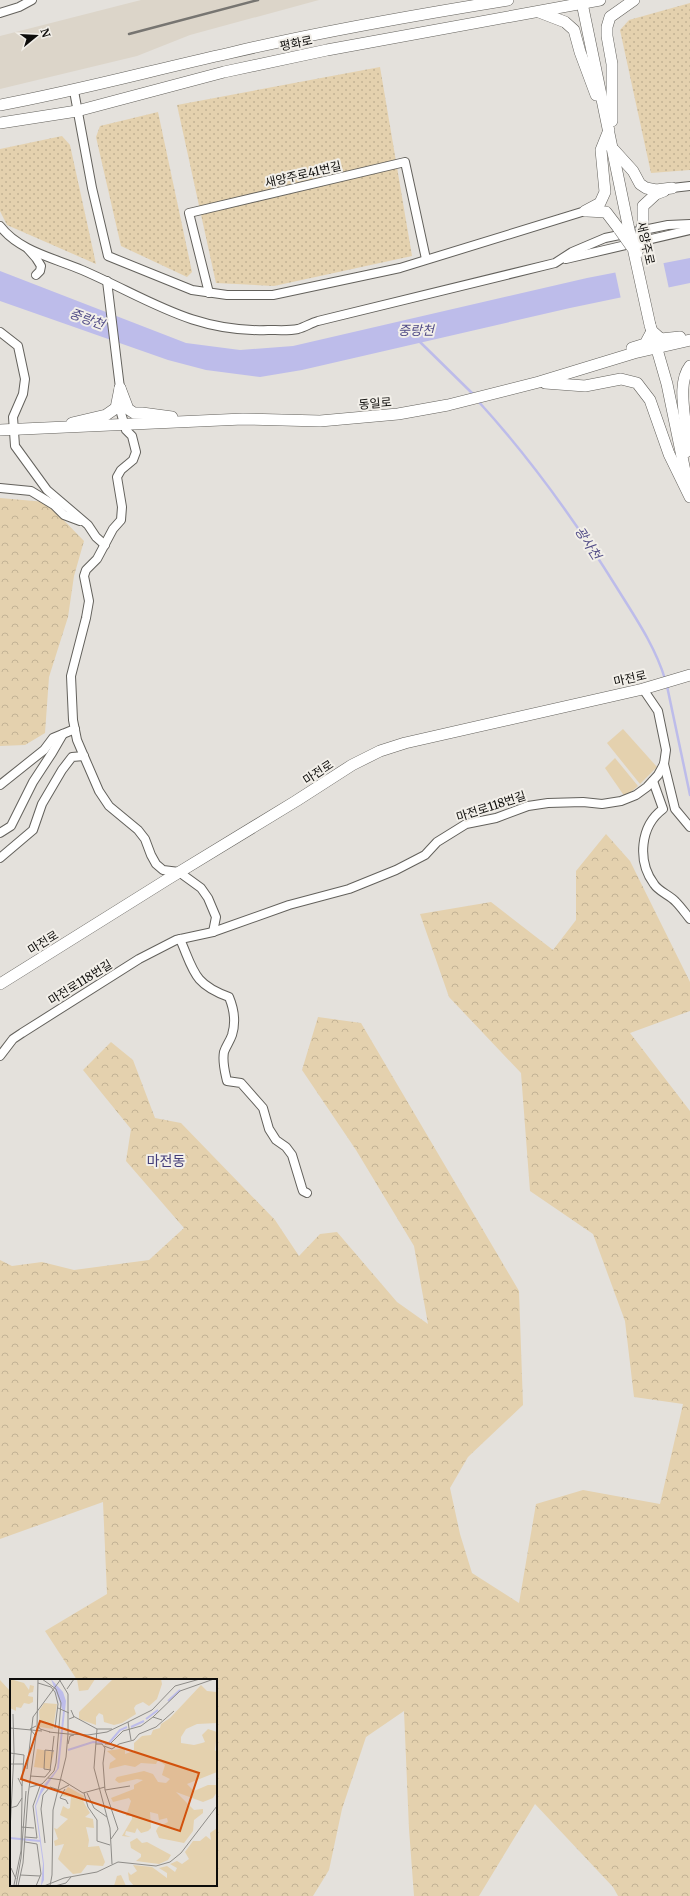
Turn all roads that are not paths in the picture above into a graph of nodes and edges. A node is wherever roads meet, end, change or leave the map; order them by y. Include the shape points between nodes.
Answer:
1 (32, 0) edge
2 (508, 0) edge
3 (600, 0) edge
4 (634, 0) edge
5 (582, 1) edge
6 (537, 11) junction
7 (0, 13) edge
8 (74, 91) junction
9 (0, 105) edge
10 (77, 111) junction
11 (0, 123) edge
12 (609, 128) junction
13 (613, 147) junction
14 (690, 186) edge
15 (672, 188) junction
16 (585, 211) junction
17 (690, 224) edge
18 (623, 227) junction
19 (1, 230) edge
20 (690, 230) edge
21 (26, 247) junction
22 (635, 254) junction
23 (426, 259) junction
24 (559, 261) junction
25 (36, 275) dead end
26 (107, 281) junction
27 (209, 293) junction
28 (651, 328) junction
29 (0, 332) edge
30 (690, 335) edge
31 (690, 340) edge
32 (657, 348) junction
33 (690, 366) edge
34 (576, 371) junction
35 (539, 382) junction
36 (120, 388) junction
37 (198, 421) junction
38 (124, 425) junction
39 (56, 427) junction
40 (0, 430) edge
41 (13, 430) junction
42 (683, 458) junction
43 (0, 488) edge
44 (690, 491) edge
45 (690, 497) edge
46 (88, 525) junction
47 (105, 545) junction
48 (690, 675) edge
49 (647, 688) junction
50 (75, 729) junction
51 (63, 734) junction
52 (84, 756) junction
53 (664, 764) junction
54 (653, 781) junction
55 (0, 785) edge
56 (690, 827) edge
57 (0, 833) edge
58 (0, 858) edge
59 (179, 872) junction
60 (690, 918) edge
61 (213, 932) junction
62 (180, 939) junction
63 (0, 984) edge
64 (0, 1056) edge
65 (307, 1193) dead end

1 - 7 street
2 - 8 street, 평화로 via 335,29
3 - 5 street, 평화로
4 - 13 street via 610,18 607,27 606,36 612,64
5 - 6 street, 평화로
5 - 12 street, 새양주로
6 - 10 street, 평화로 via 224,72
6 - 12 street via 566,22 574,30
8 - 9 street, 평화로
8 - 10 street
10 - 11 street, 평화로
10 - 27 street via 108,256 169,282
12 - 13 street, 새양주로
12 - 16 street via 601,150 606,192 600,203
13 - 15 street via 633,171 640,184 656,190
13 - 18 street, 새양주로
14 - 15 street
15 - 22 street, bridge via 656,194 643,206 643,222
16 - 18 street via 606,212
16 - 23 street
17 - 24 street via 668,225 605,238 572,252
18 - 22 street, 새양주로, bridge
19 - 21 street
20 - 24 street
21 - 25 street via 40,266 40,271
21 - 26 street
22 - 28 street, 새양주로, bridge
23 - 27 street via 400,268 274,295
23 - 27 street, 새양주로41번길 via 405,162 189,213
24 - 26 street via 318,321 298,329 246,331 205,325 164,310
26 - 36 street
28 - 30 street via 661,339
28 - 32 street, 새양주로
28 - 34 street via 645,344 610,354
29 - 41 street via 18,346 25,379 23,394 13,417
31 - 32 street, 동일로
32 - 34 street, 동일로
32 - 42 street, 새양주로
33 - 42 street via 684,378 686,450
34 - 35 street, 동일로
35 - 37 street, 동일로 via 448,405 398,414 320,421
35 - 45 street via 585,386 620,379 637,383 650,400 670,454
36 - 37 street via 128,409 134,413
36 - 38 street
36 - 39 street via 116,408 106,415
37 - 38 street, 동일로
38 - 39 street, 동일로
38 - 47 street via 132,436 136,452 133,460 116,477 122,507 121,520
39 - 41 street
40 - 41 street
41 - 46 street via 15,446 47,490
42 - 44 street, 새양주로
43 - 46 street via 31,491 54,505 64,515
46 - 47 street
47 - 50 street via 84,576 89,602 70,688
48 - 49 street, 마전로
49 - 53 street via 658,711 666,750
49 - 59 street, 마전로 via 405,743 380,751 352,765 296,802
50 - 51 street
50 - 52 street
51 - 55 street via 53,738 44,750
51 - 57 street via 33,782 11,826
52 - 58 street via 72,757 42,804 33,830
52 - 59 street via 99,791 109,806 138,830 145,839 153,859 163,870
53 - 54 street, 마전로118번길
53 - 56 street via 675,809
54 - 60 street via 663,809 654,816 646,829 644,865 655,885 676,901
54 - 61 street, 마전로118번길 via 636,795 621,801 602,804 548,803 528,806 496,818 466,824 437,842 425,855 396,870 349,889 289,905
59 - 61 street via 201,888 208,898 216,917
59 - 63 street, 마전로
61 - 62 street, 마전로118번길
62 - 64 street, 마전로118번길 via 139,959 22,1032
62 - 65 street via 200,982 229,997 232,1004 234,1026 223,1060 227,1081 241,1083 263,1108 272,1134 292,1155 303,1191

